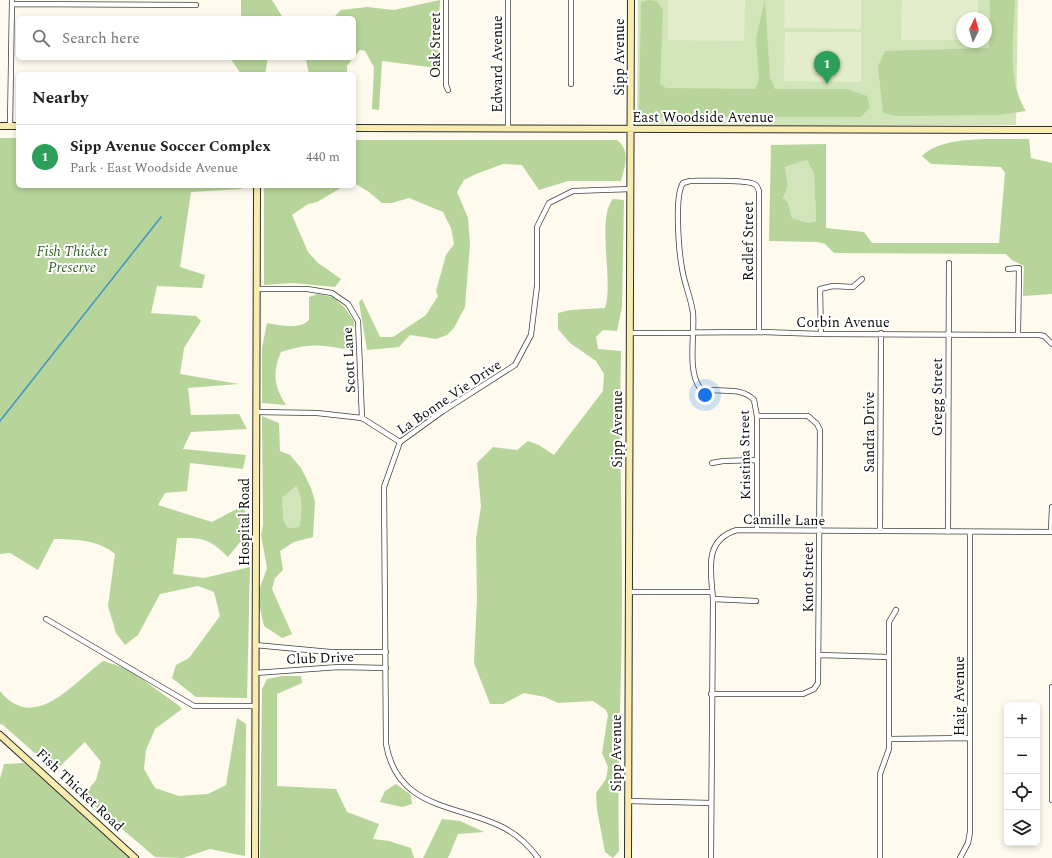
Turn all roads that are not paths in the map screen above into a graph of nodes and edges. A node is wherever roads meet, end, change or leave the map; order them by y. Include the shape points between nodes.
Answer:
1 (446, 0) edge
2 (508, 0) edge
3 (571, 0) edge
4 (631, 0) edge
5 (12, 2) edge
6 (196, 5) dead end
7 (571, 84) dead end
8 (448, 90) dead end
9 (0, 126) edge
10 (10, 126) junction
11 (16, 126) edge
12 (356, 128) edge
13 (508, 128) junction
14 (631, 128) junction
15 (1052, 130) edge
16 (256, 188) edge
17 (631, 189) junction
18 (949, 263) dead end
19 (1008, 268) dead end
20 (862, 279) dead end
21 (256, 290) junction
22 (693, 332) junction
23 (759, 332) junction
24 (630, 333) junction
25 (881, 333) junction
26 (821, 334) junction
27 (948, 334) junction
28 (1018, 334) junction
29 (1052, 344) edge
30 (256, 412) junction
31 (757, 416) junction
32 (362, 418) junction
33 (400, 442) junction
34 (756, 460) junction
35 (712, 463) dead end
36 (1052, 507) edge
37 (757, 529) junction
38 (820, 531) junction
39 (880, 531) junction
40 (948, 532) junction
41 (970, 532) junction
42 (1052, 532) edge
43 (629, 592) junction
44 (712, 592) junction
45 (713, 599) junction
46 (756, 601) dead end
47 (896, 610) dead end
48 (46, 619) dead end
49 (255, 645) junction
50 (386, 652) junction
51 (819, 655) junction
52 (889, 657) junction
53 (386, 668) junction
54 (255, 673) junction
55 (1052, 687) edge
56 (711, 694) junction
57 (255, 706) junction
58 (0, 735) edge
59 (970, 738) junction
60 (889, 739) junction
61 (1052, 800) edge
62 (628, 801) junction
63 (711, 803) junction
64 (135, 858) edge
65 (255, 858) edge
66 (538, 858) edge
67 (628, 858) edge
68 (711, 858) edge
69 (880, 858) edge
70 (960, 858) edge

1 - 8 street, Oak Street
2 - 13 street, Edward Avenue
3 - 7 street
4 - 14 street, Sipp Avenue
5 - 6 street
5 - 10 street
9 - 10 street
10 - 11 street
12 - 13 street, East Woodside Avenue
13 - 14 street, East Woodside Avenue
14 - 15 street, East Woodside Avenue
14 - 17 street, Sipp Avenue
16 - 21 street, Hospital Road
17 - 24 street, Sipp Avenue
17 - 33 street, La Bonne Vie Drive via 573,191 549,203 537,227 537,285 531,335 515,365
18 - 27 street, Gregg Street
19 - 28 street via 1019,268
20 - 26 street via 853,287 833,286 820,289
21 - 30 street, Hospital Road
21 - 32 street, Scott Lane via 332,292 348,304 358,321
22 - 23 street, Corbin Avenue
22 - 23 street, Redlef Street via 693,312 682,269 678,232 679,192 683,183 690,181 750,182 758,187
22 - 24 street, Corbin Avenue
22 - 31 street, Kristina Street via 695,382 700,388 707,390 738,391 749,395 754,400
23 - 26 street, Corbin Avenue
24 - 43 street, Sipp Avenue
25 - 26 street, Corbin Avenue
25 - 27 street, Corbin Avenue
25 - 39 street, Sandra Drive
27 - 28 street, Corbin Avenue
27 - 40 street, Gregg Street
28 - 29 street, Corbin Avenue via 1044,336
30 - 32 street via 317,413
30 - 49 street, Hospital Road
31 - 34 street, Kristina Street
31 - 38 street, Knot Street via 802,415 813,419 817,424 820,430
32 - 33 street
33 - 50 street, La Bonne Vie Drive via 384,487
34 - 35 street
34 - 37 street, Kristina Street
36 - 42 street
37 - 38 street, Camille Lane
37 - 44 street, Camille Lane via 730,532 717,541 712,558
38 - 39 street, Camille Lane
38 - 51 street, Knot Street
39 - 40 street, Camille Lane
40 - 41 street, Camille Lane
41 - 42 street, Camille Lane
41 - 59 street, Haig Avenue
43 - 44 street
43 - 62 street, Sipp Avenue
44 - 45 street, Camille Lane
45 - 46 street
45 - 56 street, Camille Lane
47 - 52 street via 889,622
48 - 57 street via 194,706
49 - 50 street via 330,652
49 - 54 street, Hospital Road
50 - 53 street, La Bonne Vie Drive
51 - 52 street
51 - 56 street, Knot Street via 818,683 808,693
52 - 60 street
53 - 54 street, Club Drive via 339,667
53 - 66 street, La Bonne Vie Drive via 386,744 391,766 401,780 414,793 498,825 528,844
54 - 57 street, Hospital Road
55 - 61 street
56 - 63 street, Camille Lane
57 - 65 street, Hospital Road
58 - 64 street, Fish Thicket Road
59 - 60 street
59 - 70 street, Haig Avenue via 970,832 968,843
60 - 69 street via 889,749 880,774
62 - 63 street
62 - 67 street, Sipp Avenue
63 - 68 street, Camille Lane

